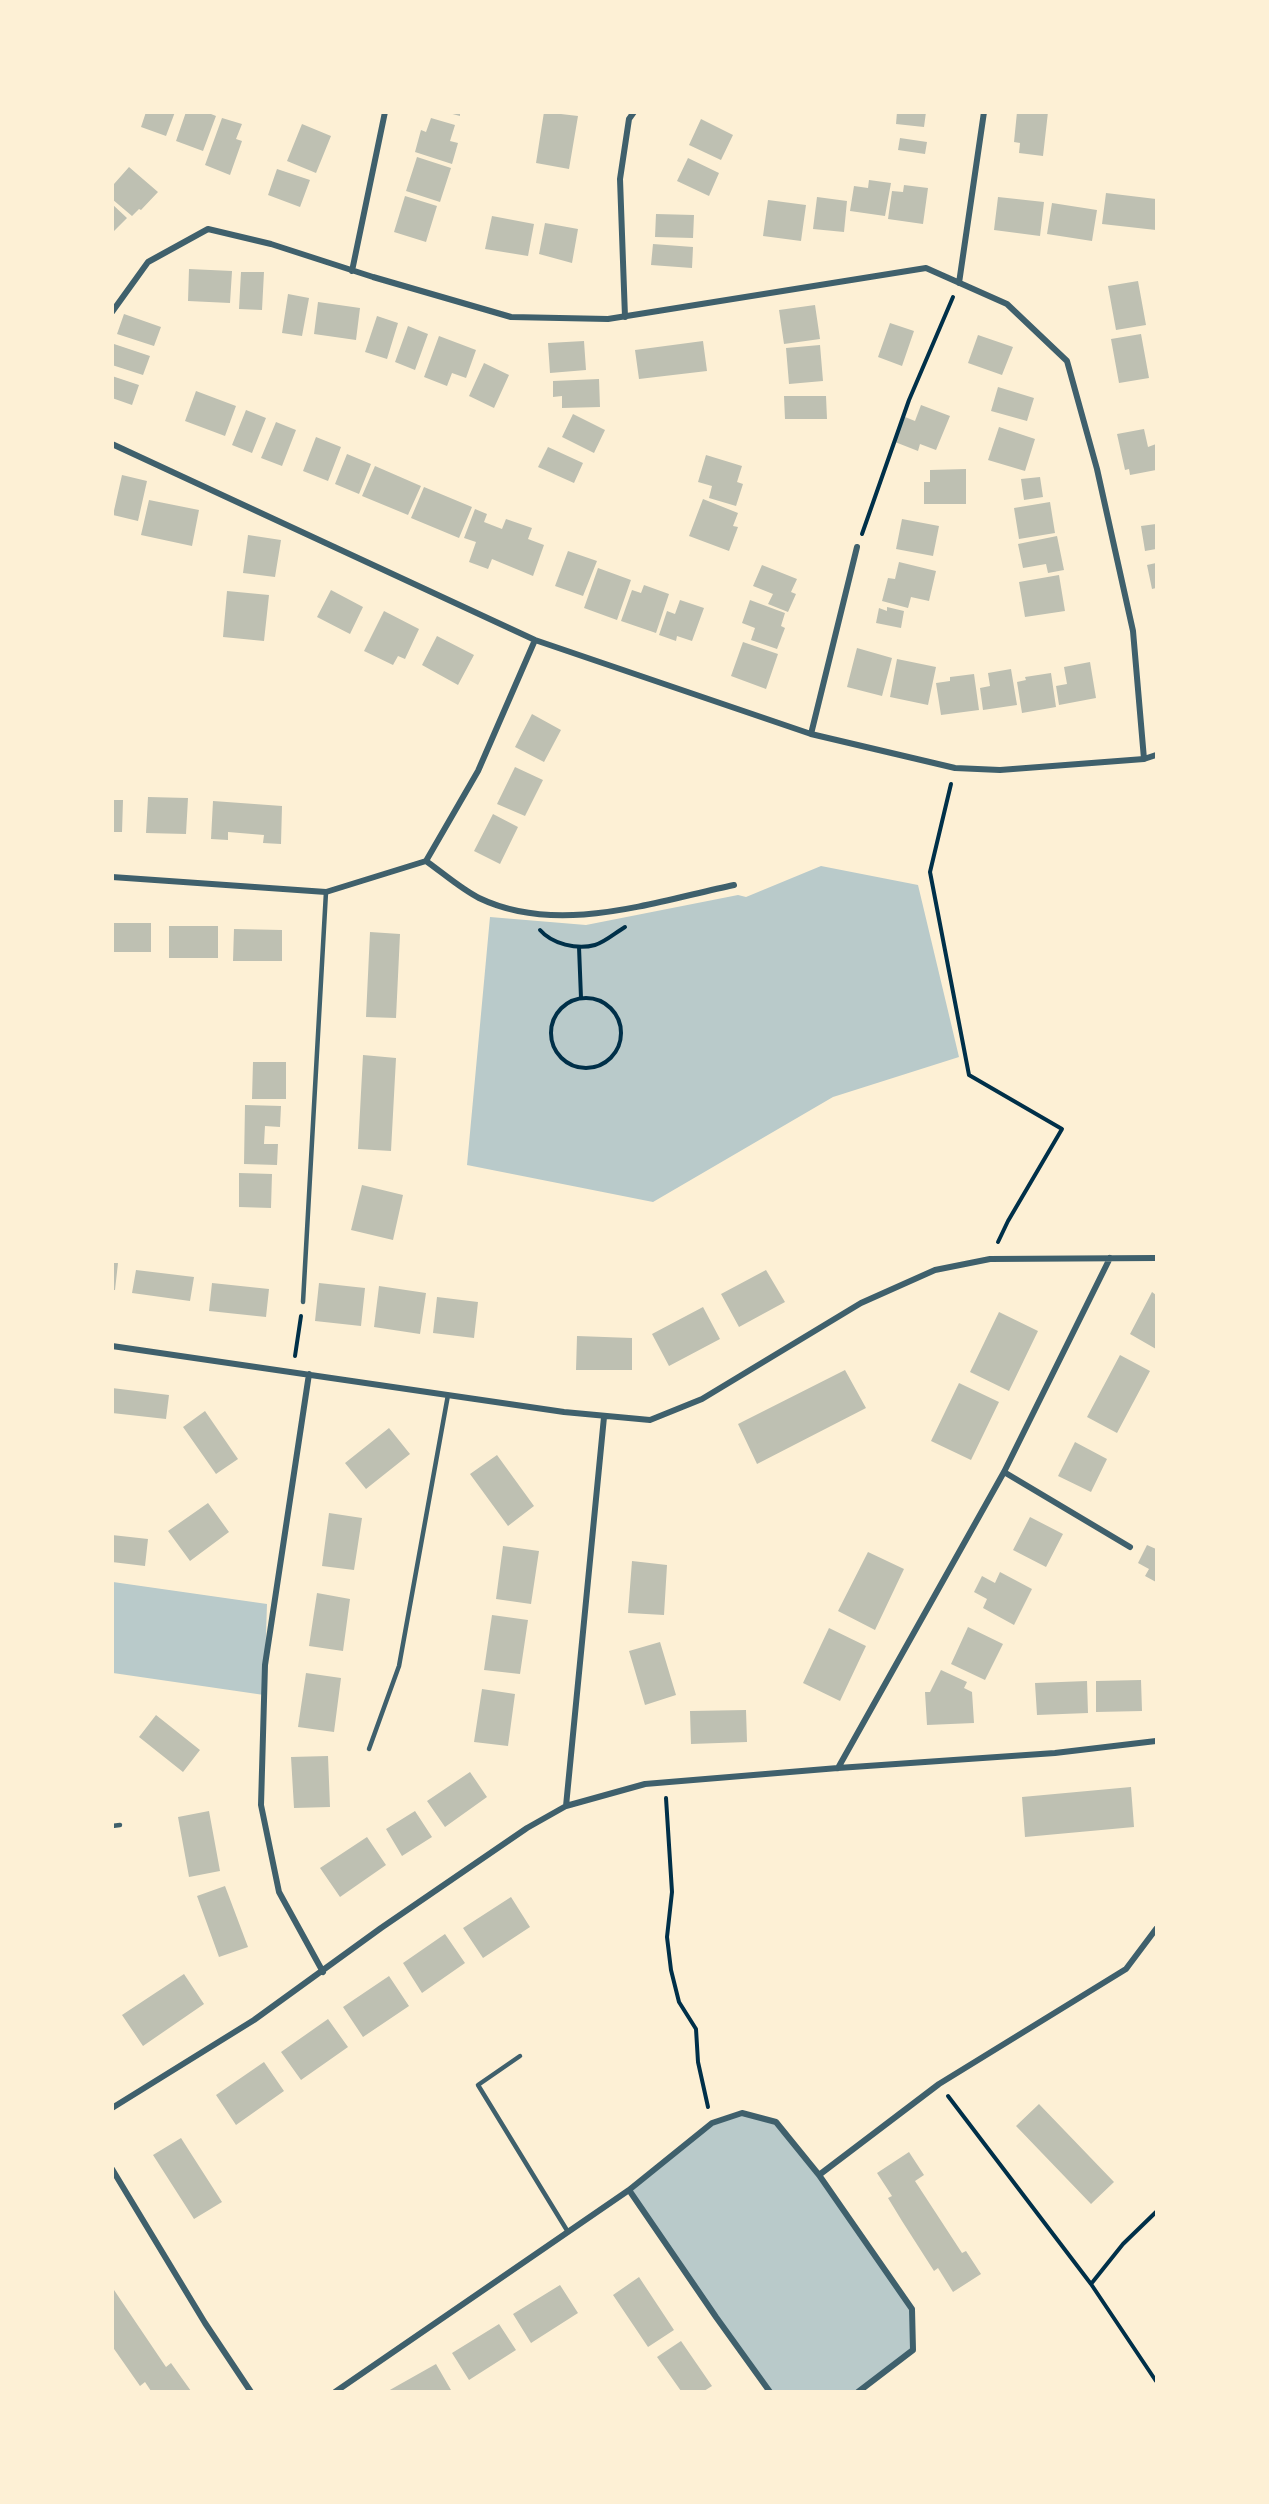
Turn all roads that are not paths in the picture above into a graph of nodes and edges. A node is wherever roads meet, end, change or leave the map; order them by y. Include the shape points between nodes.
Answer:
1 (385, 112) edge
2 (634, 112) edge
3 (984, 112) edge
4 (352, 271) junction
5 (959, 283) junction
6 (112, 312) edge
7 (625, 316) junction
8 (112, 444) edge
9 (857, 547) road end
10 (535, 640) junction
11 (811, 734) junction
12 (1156, 755) edge
13 (1143, 759) junction
14 (426, 861) junction
15 (112, 877) edge
16 (734, 885) dead end
17 (326, 892) junction
18 (1110, 1258) junction
19 (1156, 1258) edge
20 (303, 1302) road end
21 (112, 1346) edge
22 (309, 1374) junction
23 (448, 1395) junction
24 (604, 1417) junction
25 (1004, 1472) junction
26 (1130, 1547) dead end
27 (1156, 1741) edge
28 (369, 1749) dead end
29 (838, 1768) junction
30 (566, 1806) junction
31 (120, 1825) dead end
32 (112, 1826) edge
33 (1156, 1929) edge
34 (323, 1972) junction
35 (520, 2056) dead end
36 (112, 2108) edge
37 (112, 2169) edge
38 (819, 2175) junction
39 (629, 2190) junction
40 (568, 2232) junction
41 (251, 2391) edge
42 (335, 2391) edge
43 (770, 2391) edge
44 (858, 2391) edge

1 - 4 street
2 - 7 street via 629,118 620,179
3 - 5 street
4 - 6 street via 271,244 208,229 148,262
4 - 7 street via 512,316
5 - 7 street via 926,268
5 - 13 street via 1007,304 1067,361 1097,469 1133,631
8 - 10 street
9 - 11 street
10 - 11 street
10 - 14 street via 478,771
11 - 13 street via 955,768 1000,770
12 - 13 street
14 - 16 street via 478,897 521,912 587,916
14 - 17 street
15 - 17 street
17 - 20 lane
18 - 19 street
18 - 24 street via 990,1259 935,1270 861,1303 702,1399 650,1420
18 - 25 street
21 - 22 street
22 - 23 street
22 - 34 street via 265,1665 261,1805 279,1892
23 - 24 street
23 - 28 lane via 399,1666
24 - 30 street
25 - 26 street
25 - 29 street
27 - 29 street via 1055,1753
29 - 30 street via 645,1784
30 - 34 street via 527,1828
31 - 32 lane
33 - 38 street via 1126,1969 939,2084
34 - 36 street via 255,2020
35 - 40 lane via 478,2085
37 - 41 street
38 - 39 street via 776,2122 742,2113 712,2123
38 - 44 street via 912,2309 913,2350
39 - 40 street
39 - 43 street
40 - 42 street

